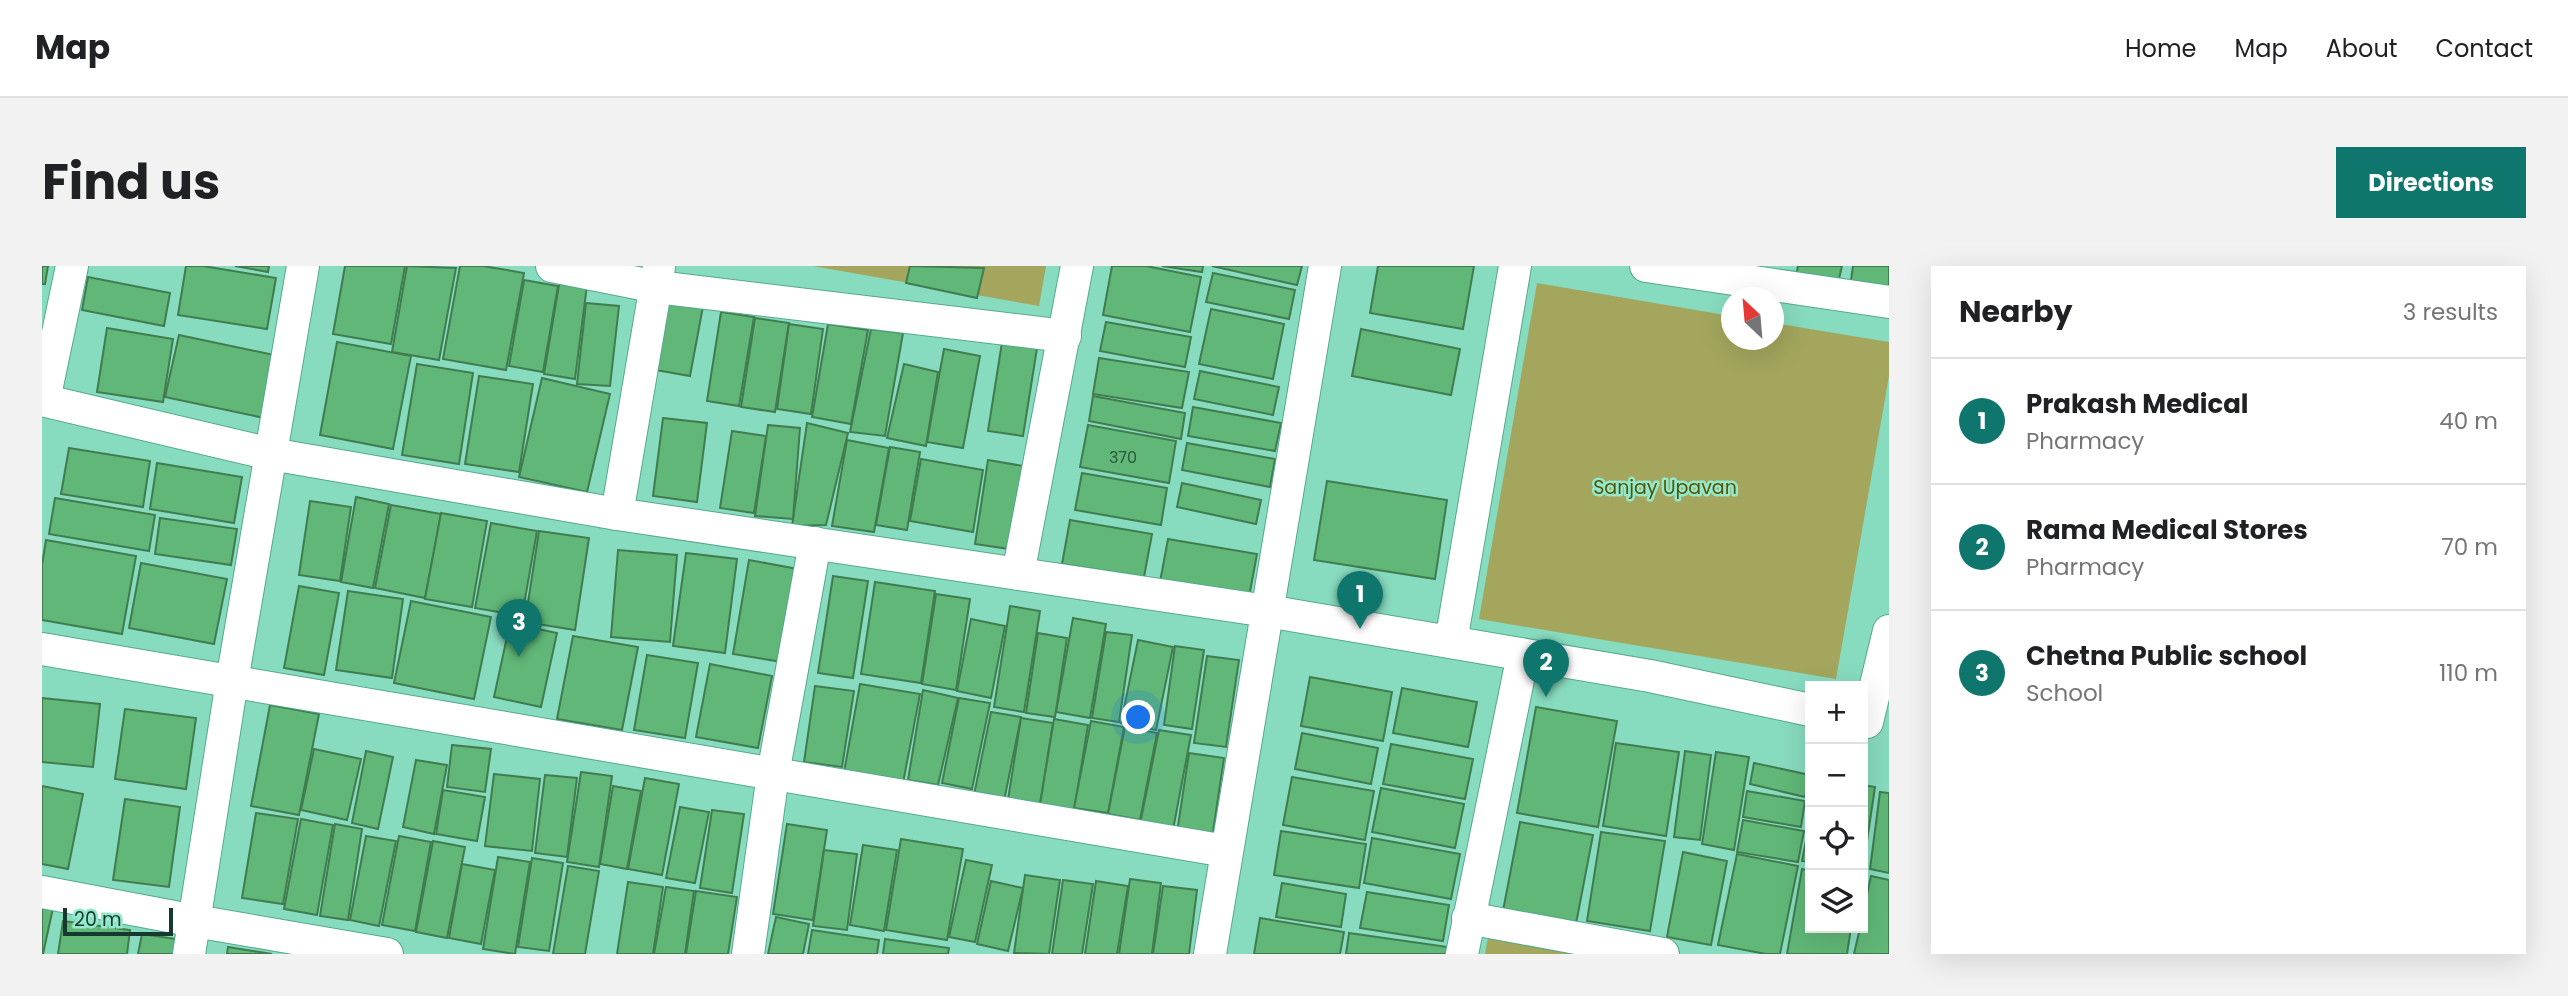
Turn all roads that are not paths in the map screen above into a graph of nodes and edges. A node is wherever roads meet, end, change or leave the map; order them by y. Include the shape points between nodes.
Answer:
1 (72, 266) edge
2 (303, 266) edge
3 (552, 266) edge
4 (1077, 266) edge
5 (1325, 266) edge
6 (1515, 266) edge
7 (1646, 266) edge
8 (658, 277) edge
9 (1889, 302) edge
10 (1065, 336) junction
11 (43, 400) edge
12 (271, 454) junction
13 (617, 514) junction
14 (815, 543) junction
15 (1018, 574) junction
16 (1267, 611) junction
17 (1889, 631) edge
18 (1451, 642) junction
19 (42, 649) edge
20 (1523, 655) junction
21 (232, 681) junction
22 (1805, 709) edge
23 (1873, 722) edge
24 (773, 774) junction
25 (1226, 851) junction
26 (42, 892) edge
27 (1468, 918) junction
28 (195, 921) junction
29 (189, 954) edge
30 (387, 954) edge
31 (748, 954) edge
32 (1210, 954) edge
33 (1462, 954) edge
34 (1663, 954) edge

1 - 11 street
2 - 12 street
3 - 8 street
4 - 10 street
5 - 16 street
6 - 18 street
7 - 9 street
8 - 10 street
8 - 13 street
10 - 15 street
11 - 12 street
12 - 13 street
12 - 21 street
13 - 14 street
14 - 15 street
14 - 24 street
15 - 16 street
16 - 18 street
16 - 25 street
17 - 23 street
18 - 20 street
19 - 21 street
20 - 22 street
20 - 27 street
21 - 24 street
21 - 28 street
24 - 25 street
24 - 31 street
25 - 32 street
26 - 28 street
27 - 33 street
27 - 34 street
28 - 29 street
28 - 30 street

